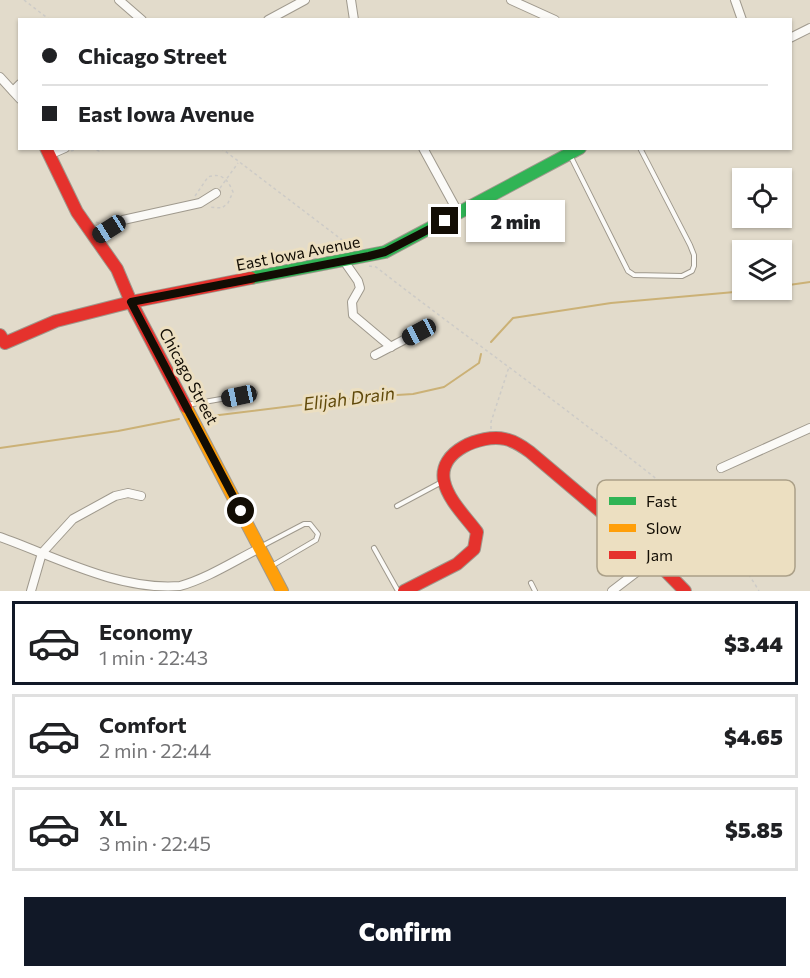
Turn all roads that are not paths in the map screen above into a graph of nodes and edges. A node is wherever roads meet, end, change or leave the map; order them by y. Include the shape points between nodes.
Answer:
1 (119, 0) edge
2 (305, 0) edge
3 (351, 0) edge
4 (512, 0) edge
5 (735, 0) edge
6 (140, 18) edge
7 (272, 18) edge
8 (354, 18) edge
9 (551, 18) edge
10 (741, 18) edge
11 (810, 28) edge
12 (792, 37) edge
13 (0, 77) edge
14 (18, 86) edge
15 (13, 91) junction
16 (18, 97) edge
17 (67, 150) edge
18 (424, 150) edge
19 (641, 150) edge
20 (575, 151) edge
21 (47, 152) edge
22 (216, 193) road end
23 (459, 214) junction
24 (95, 238) junction
25 (339, 257) junction
26 (131, 302) junction
27 (419, 332) dead end
28 (2, 339) edge
29 (391, 347) junction
30 (375, 355) dead end
31 (255, 393) dead end
32 (186, 405) junction
33 (810, 428) edge
34 (721, 468) dead end
35 (444, 481) junction
36 (141, 495) dead end
37 (397, 506) dead end
38 (597, 508) edge
39 (0, 537) edge
40 (260, 548) junction
41 (375, 548) dead end
42 (42, 554) junction
43 (270, 567) junction
44 (632, 576) edge
45 (671, 576) edge
46 (531, 583) dead end
47 (187, 587) edge
48 (121, 589) edge
49 (31, 591) edge
50 (282, 591) edge
51 (398, 591) edge
52 (404, 591) edge
53 (536, 591) edge
54 (612, 591) edge
55 (685, 591) edge

1 - 6 street
2 - 7 street
3 - 8 street
4 - 9 street
5 - 10 street
11 - 12 street
13 - 15 street
14 - 15 street
15 - 16 street
17 - 21 street
18 - 23 street
19 - 20 lane via 694,255 692,271 682,276 634,275 628,271
20 - 23 street, East Iowa Avenue
21 - 24 street, Chicago Street via 76,212
22 - 24 street via 200,203 123,220
23 - 25 street, East Iowa Avenue via 385,252
24 - 26 street, Chicago Street via 117,269
25 - 26 street, East Iowa Avenue
25 - 29 street via 360,288 352,302 353,315
26 - 28 street, East Iowa Avenue
26 - 32 street, Chicago Street
27 - 29 street
29 - 30 street
31 - 32 lane
32 - 40 street, Chicago Street
33 - 34 street
35 - 37 lane
35 - 38 street via 445,466 455,451 492,436 514,441
35 - 52 street via 477,532 474,549 457,564
36 - 42 street via 115,496 73,519
39 - 42 street
40 - 43 street, Chicago Street
40 - 43 lane via 304,524 310,524 318,534 316,540
40 - 47 street
41 - 51 lane
42 - 48 street
42 - 49 street
43 - 50 street, Chicago Street
44 - 54 street
45 - 55 street
46 - 53 lane
47 - 48 street

